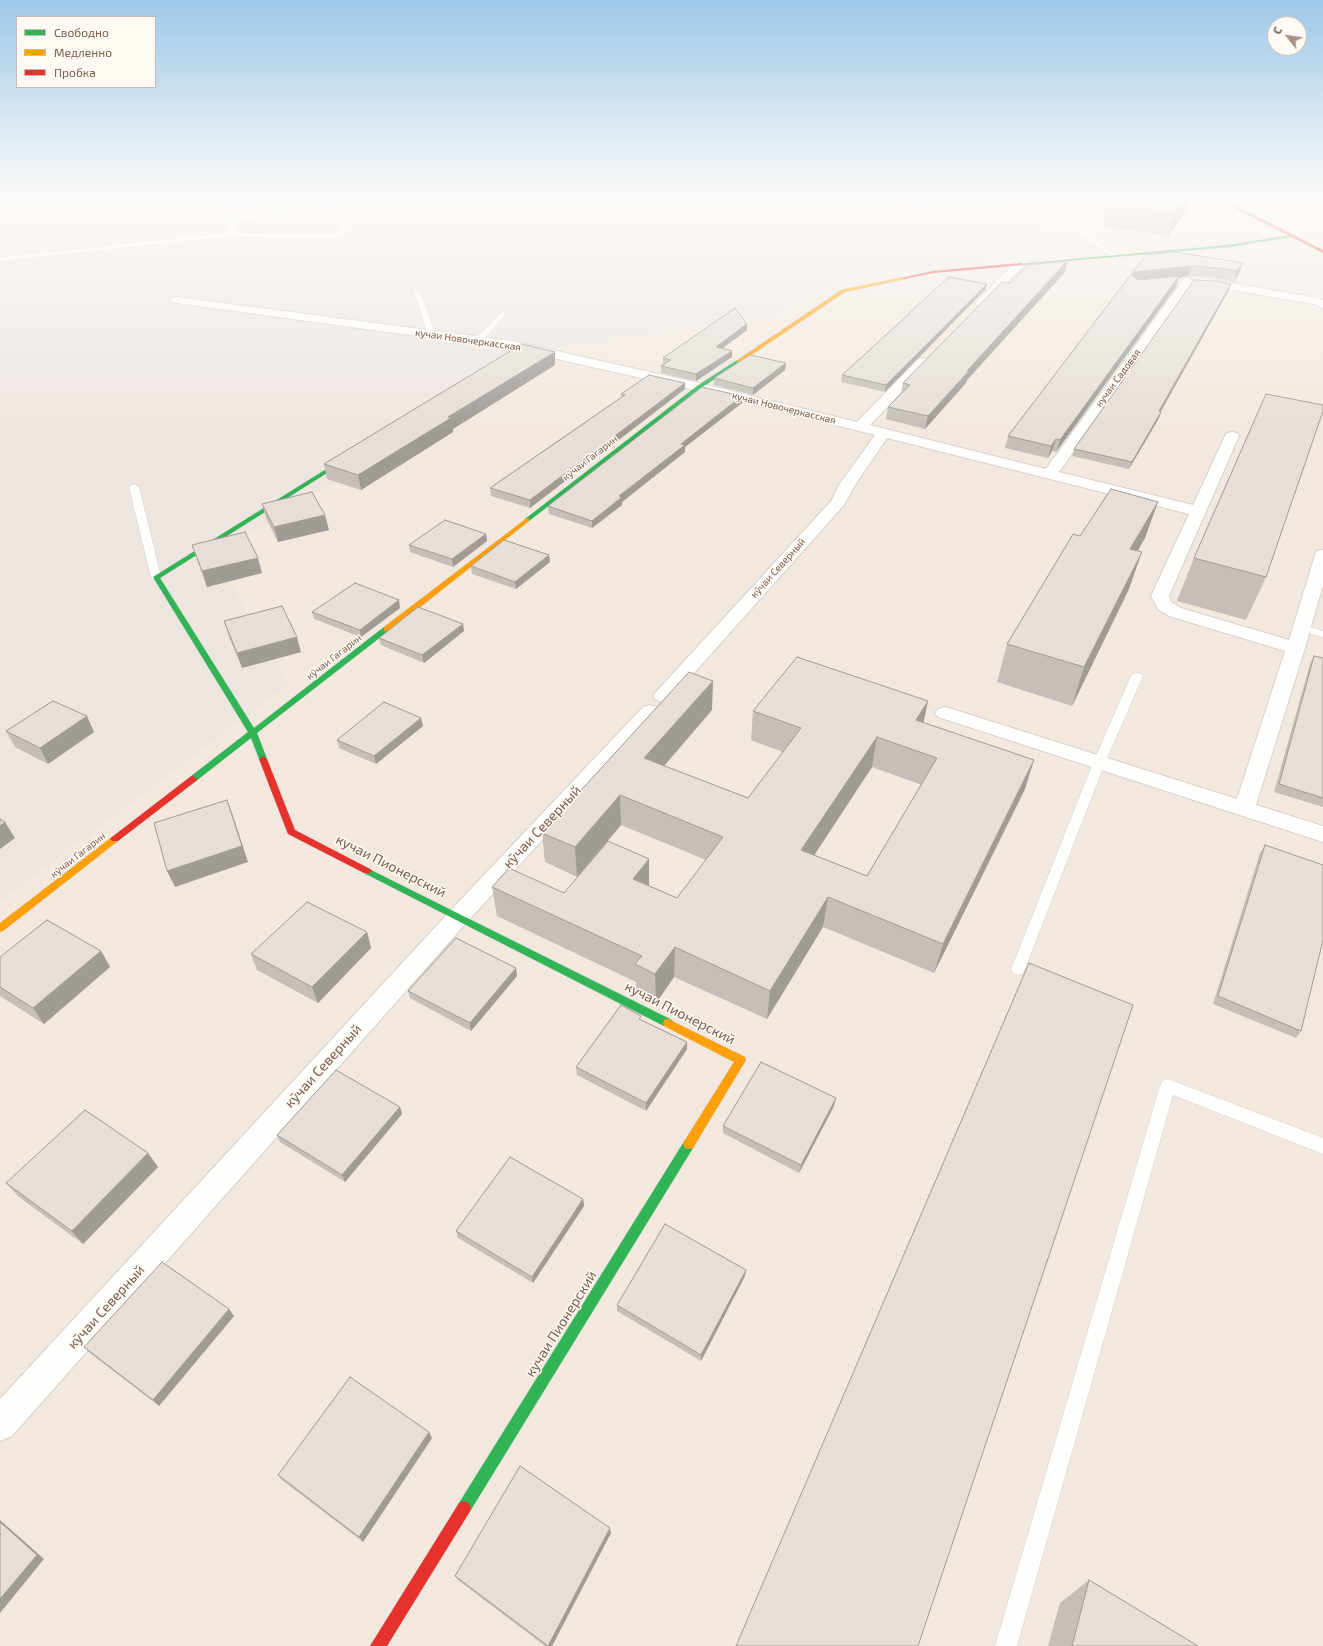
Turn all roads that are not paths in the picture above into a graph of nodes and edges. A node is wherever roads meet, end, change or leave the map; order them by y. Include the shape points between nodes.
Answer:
1 (915, 276) edge
2 (1007, 276) edge
3 (1188, 281) junction
4 (1173, 283) edge
5 (417, 292) dead end
6 (176, 300) dead end
7 (1323, 305) edge
8 (975, 310) edge
9 (503, 314) dead end
10 (432, 334) junction
11 (478, 341) junction
12 (526, 348) junction
13 (931, 354) edge
14 (512, 357) edge
15 (699, 387) junction
16 (860, 428) junction
17 (883, 433) junction
18 (1232, 436) dead end
19 (358, 452) edge
20 (1049, 475) junction
21 (134, 487) dead end
22 (1198, 511) junction
23 (1323, 555) edge
24 (156, 577) junction
25 (1302, 628) junction
26 (1323, 634) edge
27 (1296, 648) junction
28 (1137, 676) dead end
29 (945, 713) dead end
30 (253, 734) junction
31 (1099, 763) junction
32 (1244, 809) junction
33 (1323, 834) edge
34 (459, 916) junction
35 (0, 928) edge
36 (1018, 968) dead end
37 (1323, 1146) edge
38 (0, 1424) edge
39 (378, 1646) edge
40 (1006, 1646) edge

1 - 15 main road, кӯчаи Гагарин via 843,291
2 - 8 street
3 - 4 street
3 - 7 street via 1215,283
3 - 20 street, кучаи Садовая
5 - 10 lane
6 - 10 street, кучаи Новочеркасская
9 - 11 lane
10 - 11 street, кучаи Новочеркасская
11 - 12 street, кучаи Новочеркасская
12 - 14 main road
12 - 15 street, кучаи Новочеркасская
13 - 16 street
15 - 16 street, кучаи Новочеркасская
15 - 30 main road, кӯчаи Гагарин
16 - 17 street, кучаи Новочеркасская
17 - 20 street, кучаи Новочеркасская
17 - 34 street, кӯчаи Северный via 847,485 839,502
18 - 22 street
19 - 24 main road
20 - 22 street, кучаи Новочеркасская
21 - 24 lane
22 - 27 street via 1160,596 1164,605 1175,612
23 - 25 street
24 - 30 main road, кучаи Пионерский
25 - 26 lane
25 - 27 street
27 - 32 street
28 - 31 lane
29 - 31 street
30 - 34 main road, кучаи Пионерский via 291,832
30 - 35 main road, кӯчаи Гагарин
31 - 32 street
31 - 36 lane
32 - 33 street
34 - 38 street, кӯчаи Северный
34 - 39 main road, кучаи Пионерский via 741,1060
37 - 40 lane via 1168,1086

